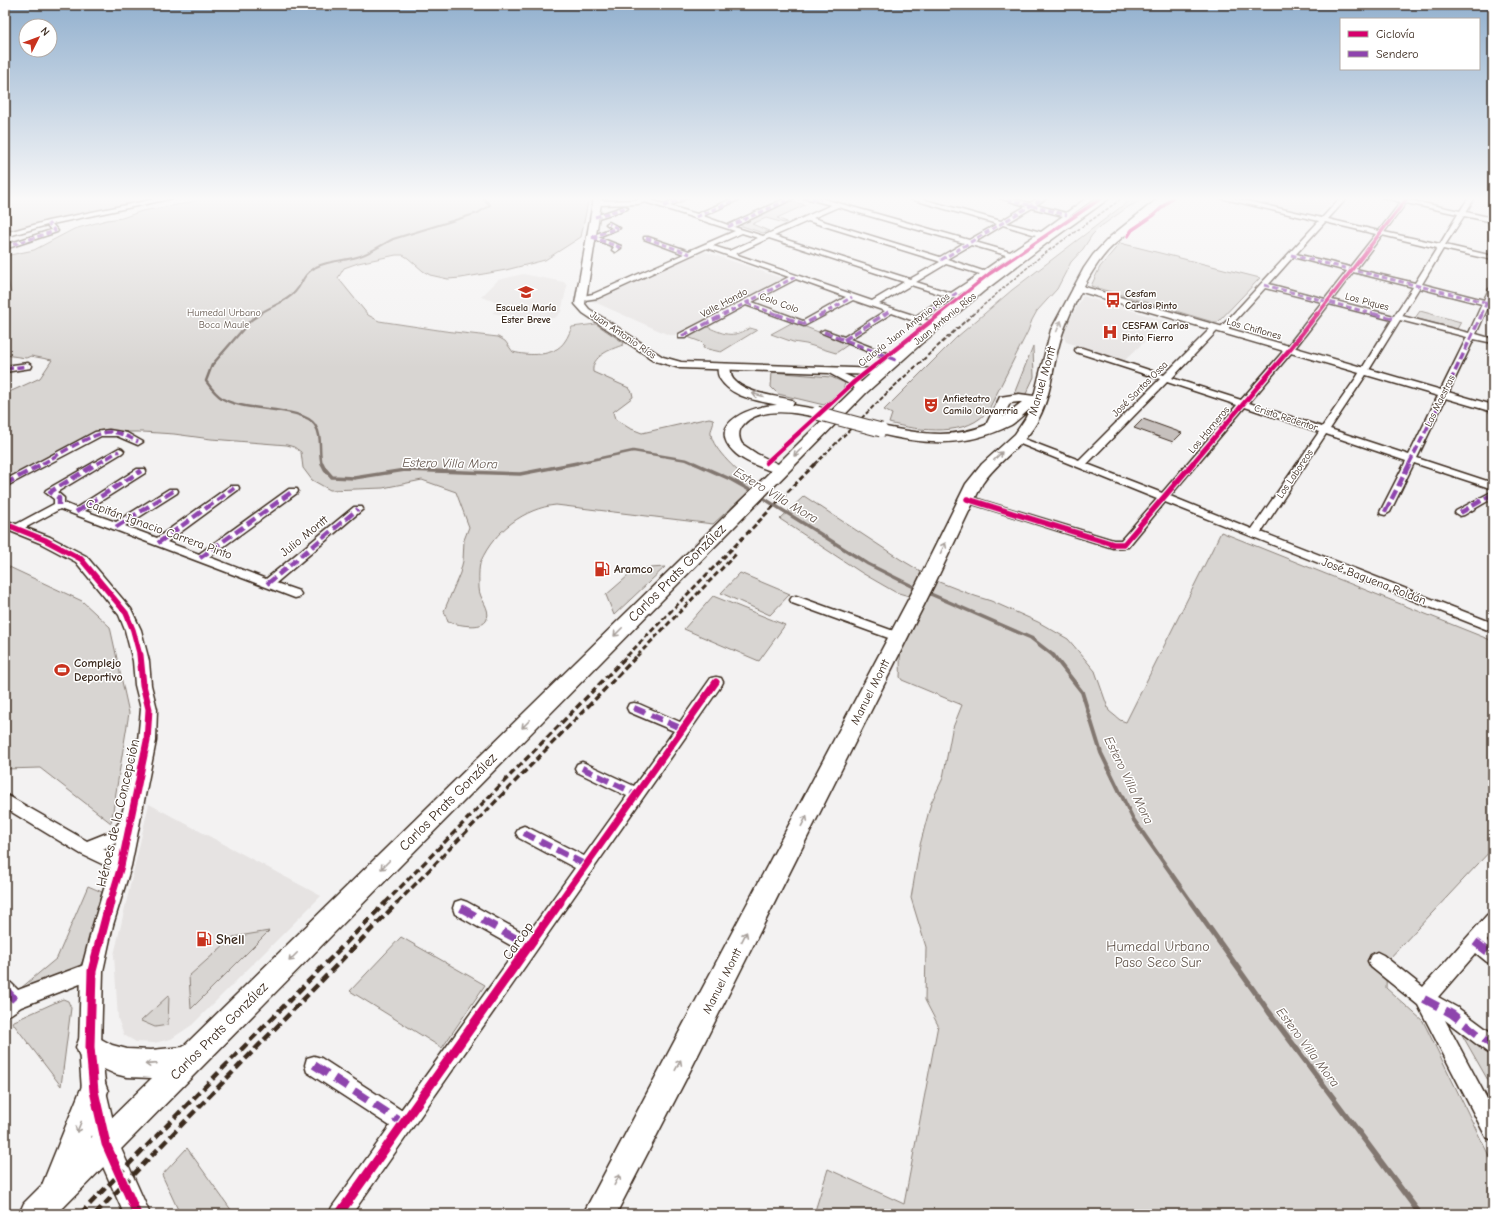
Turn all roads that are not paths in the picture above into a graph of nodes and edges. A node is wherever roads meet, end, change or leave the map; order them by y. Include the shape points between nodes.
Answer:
1 (589, 254) edge
2 (690, 254) edge
3 (729, 254) edge
4 (819, 254) edge
5 (923, 254) edge
6 (952, 254) edge
7 (1010, 254) edge
8 (1024, 254) edge
9 (1100, 254) edge
10 (1364, 254) edge
11 (1437, 254) edge
12 (1474, 254) edge
13 (1291, 255) joint
14 (1493, 258) edge
15 (943, 260) junction
16 (1352, 270) junction
17 (984, 273) junction
18 (795, 277) junction
19 (997, 277) junction
20 (910, 282) junction
21 (1264, 285) junction
22 (1416, 286) junction
23 (1078, 288) junction
24 (1493, 289) edge
25 (953, 296) junction
26 (852, 297) junction
27 (581, 299) junction
28 (968, 300) junction
29 (1327, 301) junction
30 (747, 303) junction
31 (1490, 303) edge
32 (873, 304) junction
33 (891, 310) junction
34 (1396, 318) junction
35 (917, 319) junction
36 (936, 326) junction
37 (1219, 329) junction
38 (824, 332) dead end
39 (682, 336) dead end
40 (1471, 336) junction
41 (844, 340) junction
42 (1493, 342) edge
43 (1079, 350) dead end
44 (1289, 350) junction
45 (896, 360) junction
46 (28, 366) dead end
47 (724, 367) junction
48 (5, 369) edge
49 (823, 371) junction
50 (1363, 371) junction
51 (881, 372) junction
52 (1166, 379) junction
53 (861, 390) junction
54 (1444, 395) junction
55 (1038, 401) junction
56 (1243, 404) junction
57 (1493, 409) edge
58 (813, 412) junction
59 (1324, 431) junction
60 (1016, 439) junction
61 (138, 442) dead end
62 (119, 451) dead end
63 (1411, 460) junction
64 (1080, 465) junction
65 (780, 470) junction
66 (141, 471) dead end
67 (5, 484) edge
68 (1493, 486) edge
69 (234, 488) dead end
70 (173, 491) dead end
71 (293, 491) dead end
72 (1493, 494) edge
73 (967, 498) junction
74 (1164, 498) junction
75 (59, 505) junction
76 (358, 509) dead end
77 (76, 512) junction
78 (1385, 512) dead end
79 (1460, 513) dead end
80 (11, 526) edge
81 (116, 527) junction
82 (1254, 534) junction
83 (158, 543) junction
84 (200, 558) junction
85 (267, 584) junction
86 (295, 594) dead end
87 (796, 600) dead end
88 (1493, 628) edge
89 (898, 637) junction
90 (716, 682) dead end
91 (634, 708) dead end
92 (683, 729) junction
93 (582, 768) dead end
94 (636, 794) junction
95 (5, 800) edge
96 (131, 820) junction
97 (524, 833) dead end
98 (86, 849) junction
99 (586, 865) junction
100 (121, 866) junction
101 (461, 908) dead end
102 (1493, 921) edge
103 (1475, 942) junction
104 (529, 946) junction
105 (1493, 956) edge
106 (1376, 961) dead end
107 (92, 971) junction
108 (8, 999) edge
109 (1424, 999) junction
110 (1493, 1046) edge
111 (90, 1047) junction
112 (190, 1060) junction
113 (314, 1065) dead end
114 (94, 1092) junction
115 (403, 1123) junction
116 (1493, 1130) edge
117 (106, 1144) junction
118 (44, 1205) edge
119 (137, 1214) edge
120 (339, 1214) edge
121 (599, 1214) edge

1 - 27 street, Juan Antonio Ríos
2 - 27 street via 595,296
3 - 18 street
4 - 20 street
5 - 15 street
6 - 15 street
7 - 17 street
8 - 19 main road, Juan Antonio Ríos
9 - 23 main road, Manuel Montt via 1087,269
10 - 16 street, Los Harneros
11 - 22 street, Los Laboreos
12 - 14 street
13 - 16 street
13 - 21 street, José Santos Ossa
15 - 17 street
15 - 20 street
16 - 22 street
16 - 29 street, Los Harneros
17 - 19 street
17 - 25 street
18 - 26 street
18 - 30 street, Valle Hondo
19 - 28 main road, Juan Antonio Ríos
20 - 25 street
20 - 32 street
21 - 29 street, Los Piques
21 - 37 street, José Santos Ossa
22 - 31 street
22 - 34 street, Los Laboreos
23 - 37 street, Los Chiflones
55 -> 23 main road, Manuel Montt via 1056,334
24 - 31 street, Las Maestras
25 - 28 street
25 - 35 street
26 - 30 street, Colo Colo via 804,324
26 - 32 street
27 - 47 street, Juan Antonio Ríos via 580,304 586,311 659,359 680,365
28 - 36 main road, Juan Antonio Ríos
29 - 34 street, Los Piques
29 - 44 street, Los Harneros
30 - 39 street, Valle Hondo
31 - 40 street, Las Maestras
32 - 33 street
33 - 35 street
33 - 41 street
34 - 40 street, Los Piques
34 - 50 street, Los Laboreos
35 - 36 street
36 - 45 main road, Juan Antonio Ríos
37 - 44 street, Los Chiflones
37 - 52 street, José Santos Ossa
38 - 41 street
40 - 42 street, Los Piques
40 - 54 street, Las Maestras
41 - 45 street
43 - 52 street, Cristo Redentor
44 - 50 street, Los Chiflones
44 - 56 street, Los Harneros
45 - 51 main road, Juan Antonio Ríos
46 - 48 street
47 - 49 street, Juan Antonio Ríos
58 -> 47 main road via 735,388 726,380
49 - 51 street, Juan Antonio Ríos
49 - 53 street, Juan Antonio Ríos via 848,379
50 - 54 street, Los Chiflones
50 - 59 street, Los Laboreos
51 - 53 main road, Juan Antonio Ríos
52 - 56 street, Cristo Redentor
52 - 64 street, José Santos Ossa
53 -> 65 main road, Carlos Prats González
54 - 57 street, Los Chiflones
54 - 63 street, Las Maestras
55 - 58 main road, bridge via 1025,406 1008,421 971,435 941,439 912,437
55 - 60 main road, Manuel Montt via 1032,419
56 - 59 street, Cristo Redentor
56 - 74 street, Los Harneros
58 - 65 main road via 788,408 759,411 742,419 733,430 733,438 740,449
59 - 63 street, Cristo Redentor
59 - 82 street, Los Laboreos
60 - 64 street
73 -> 60 main road, Manuel Montt via 981,473
61 - 67 street via 121,433 98,434
62 - 75 street via 50,492 59,498
63 - 68 street, Cristo Redentor
63 - 78 street, Las Maestras
64 - 74 street
65 -> 112 main road, Carlos Prats González
66 - 77 street
69 - 83 street
70 - 81 street
71 - 84 street
72 - 79 street
73 - 74 street, Los Harneros via 1119,545 1124,544
89 -> 73 main road, Manuel Montt
74 - 82 street
75 - 77 street, Capitán Ignacio Carrera Pinto
75 - 80 street
76 - 85 street, Julio Montt
77 - 81 street, Capitán Ignacio Carrera Pinto
80 - 96 street, Héroes de la Concepción via 80,559 126,613 133,630 149,709 147,741
81 - 83 street, Capitán Ignacio Carrera Pinto
82 - 88 street, José Baguena Roldán
83 - 84 street, Capitán Ignacio Carrera Pinto
84 - 85 street, Capitán Ignacio Carrera Pinto
85 - 86 street, Capitán Ignacio Carrera Pinto
87 - 89 street
121 -> 89 main road, Manuel Montt
90 - 92 street, Carcop
91 - 92 street
92 - 94 street, Carcop
93 - 94 street
94 - 99 street, Carcop
95 - 98 street
96 - 98 street via 117,836
96 - 100 street, Héroes de la Concepción
97 - 99 street
98 - 100 street
99 - 104 street, Carcop
100 - 107 street, Héroes de la Concepción
101 - 104 street
102 - 103 street
103 - 105 street
103 - 109 street
104 - 115 street, Carcop
106 - 109 street
107 - 108 street
107 - 111 street, Héroes de la Concepción
109 - 110 street via 1452,1014
109 - 116 street
112 -> 111 main road via 154,1064 124,1063
111 - 114 street, Héroes de la Concepción
112 - 117 main road, Carlos Prats González
113 - 115 street
114 - 117 street, Héroes de la Concepción
114 -> 118 main road
115 - 120 street, Carcop
117 - 118 main road, Carlos Prats González
117 - 119 street, Héroes de la Concepción

